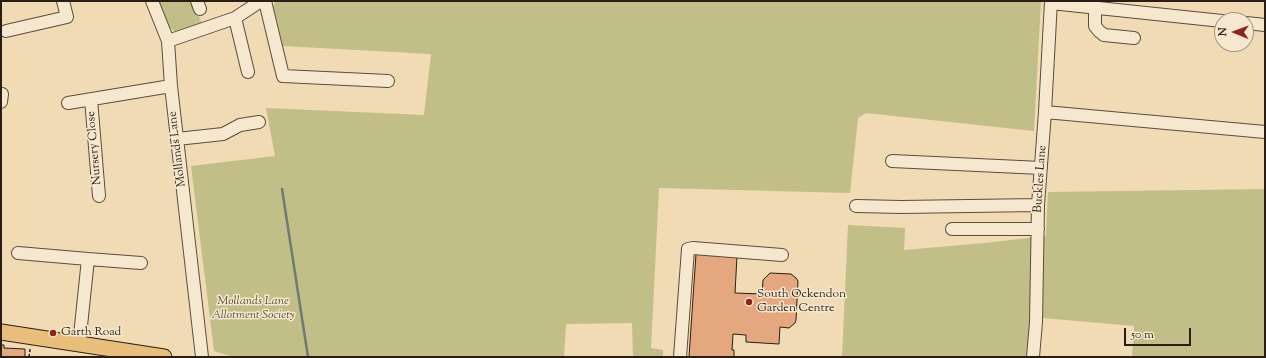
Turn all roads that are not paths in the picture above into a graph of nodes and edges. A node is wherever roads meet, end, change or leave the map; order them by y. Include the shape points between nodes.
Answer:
1 (63, 1) edge
2 (152, 1) edge
3 (261, 1) edge
4 (265, 1) edge
5 (1051, 2) edge
6 (1095, 8) junction
7 (235, 18) junction
8 (1214, 20) edge
9 (1254, 24) edge
10 (1265, 25) edge
11 (6, 31) dead end
12 (1134, 38) dead end
13 (168, 41) junction
14 (248, 72) dead end
15 (388, 81) dead end
16 (171, 86) junction
17 (91, 99) junction
18 (68, 102) dead end
19 (1045, 112) junction
20 (259, 122) dead end
21 (1265, 132) edge
22 (177, 140) junction
23 (892, 161) dead end
24 (1041, 168) junction
25 (99, 196) dead end
26 (1038, 205) junction
27 (856, 206) dead end
28 (952, 229) dead end
29 (1038, 229) junction
30 (18, 253) dead end
31 (782, 256) dead end
32 (88, 259) junction
33 (141, 263) dead end
34 (1, 332) edge
35 (79, 345) junction
36 (98, 352) edge
37 (164, 357) edge
38 (202, 357) edge
39 (680, 357) edge
40 (1033, 357) edge

1 - 11 street via 67,17
2 - 13 street, Mollands Lane
3 - 7 street
4 - 15 street via 283,76
5 - 6 street
5 - 19 street, Buckles Lane
6 - 8 street
6 - 12 street via 1095,26 1104,35
7 - 13 street
7 - 14 street
9 - 10 street
13 - 16 street, Mollands Lane
16 - 17 street, Nursery Close
16 - 22 street, Mollands Lane
17 - 18 street, Nursery Close
17 - 25 street, Nursery Close
19 - 21 street
19 - 24 street, Buckles Lane
20 - 22 street via 240,125 223,134
22 - 38 street, Mollands Lane
23 - 24 street
24 - 26 street, Buckles Lane
26 - 27 street
26 - 29 street, Buckles Lane
28 - 29 street
29 - 40 street, Buckles Lane
30 - 32 street
31 - 39 street via 688,249
32 - 33 street
32 - 35 street
34 - 35 main road
35 - 36 main road
36 - 37 main road

